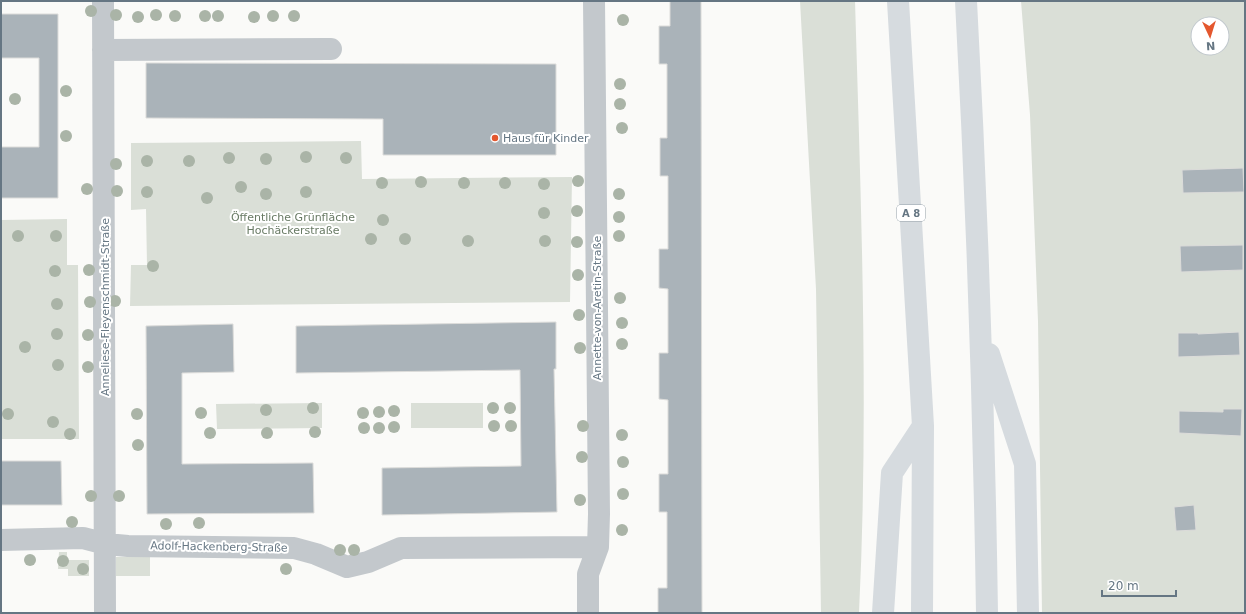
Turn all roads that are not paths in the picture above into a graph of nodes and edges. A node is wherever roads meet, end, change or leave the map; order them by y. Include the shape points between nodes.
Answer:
1 (103, 1) edge
2 (594, 1) edge
3 (898, 1) edge
4 (966, 1) edge
5 (331, 49) dead end
6 (103, 50) junction
7 (981, 330) junction
8 (923, 426) junction
9 (1, 540) edge
10 (106, 544) junction
11 (598, 547) junction
12 (105, 613) edge
13 (588, 613) edge
14 (883, 613) edge
15 (922, 613) edge
16 (987, 613) edge
17 (1028, 613) edge

1 - 6 street, Anneliese-Fleyenschmidt-Straße
2 - 11 street, Annette-von-Aretin-Straße
3 - 8 highway, A 8
4 - 7 highway
5 - 6 street
6 - 10 street, Anneliese-Fleyenschmidt-Straße
7 - 16 highway
7 - 17 highway via 1025,464
8 - 14 highway via 892,473
8 - 15 highway, A 8
9 - 10 street, Adolf-Hackenberg-Straße via 83,538
10 - 11 street, Adolf-Hackenberg-Straße via 294,548 347,567 368,562 401,548
10 - 12 street, Anneliese-Fleyenschmidt-Straße
11 - 13 street, Annette-von-Aretin-Straße via 588,574

